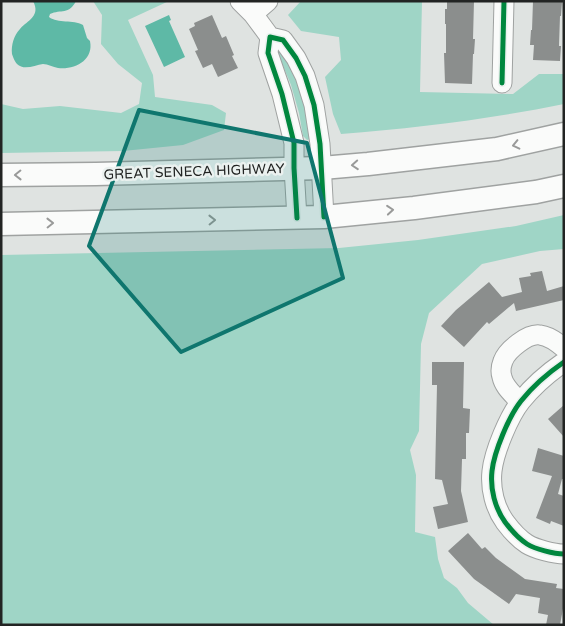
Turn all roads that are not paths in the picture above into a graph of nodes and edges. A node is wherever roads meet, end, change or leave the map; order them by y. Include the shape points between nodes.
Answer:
1 (268, 1) edge
2 (504, 1) edge
3 (247, 8) edge
4 (270, 37) junction
5 (502, 83) dead end
6 (564, 134) edge
7 (294, 168) junction
8 (322, 168) junction
9 (1, 175) edge
10 (564, 186) edge
11 (324, 217) junction
12 (297, 218) junction
13 (1, 224) edge
14 (564, 348) edge
15 (564, 362) edge
16 (520, 402) junction
17 (564, 554) edge

1 - 3 street
2 - 5 street
3 - 4 street
4 - 7 street via 268,53 294,144
4 - 8 street via 283,40 305,76 314,105
6 -> 8 main road, GREAT SENECA HIGHWAY via 496,149
7 - 8 main road, GREAT SENECA HIGHWAY
7 -> 9 main road, GREAT SENECA HIGHWAY
7 - 12 street
8 - 11 street
11 -> 10 main road via 414,208
11 - 12 main road
13 -> 12 main road
14 - 16 street via 539,334 521,341 504,358 502,378
15 - 16 street via 550,371
16 - 17 street via 506,425 498,448 492,471 493,494 510,530 527,544

